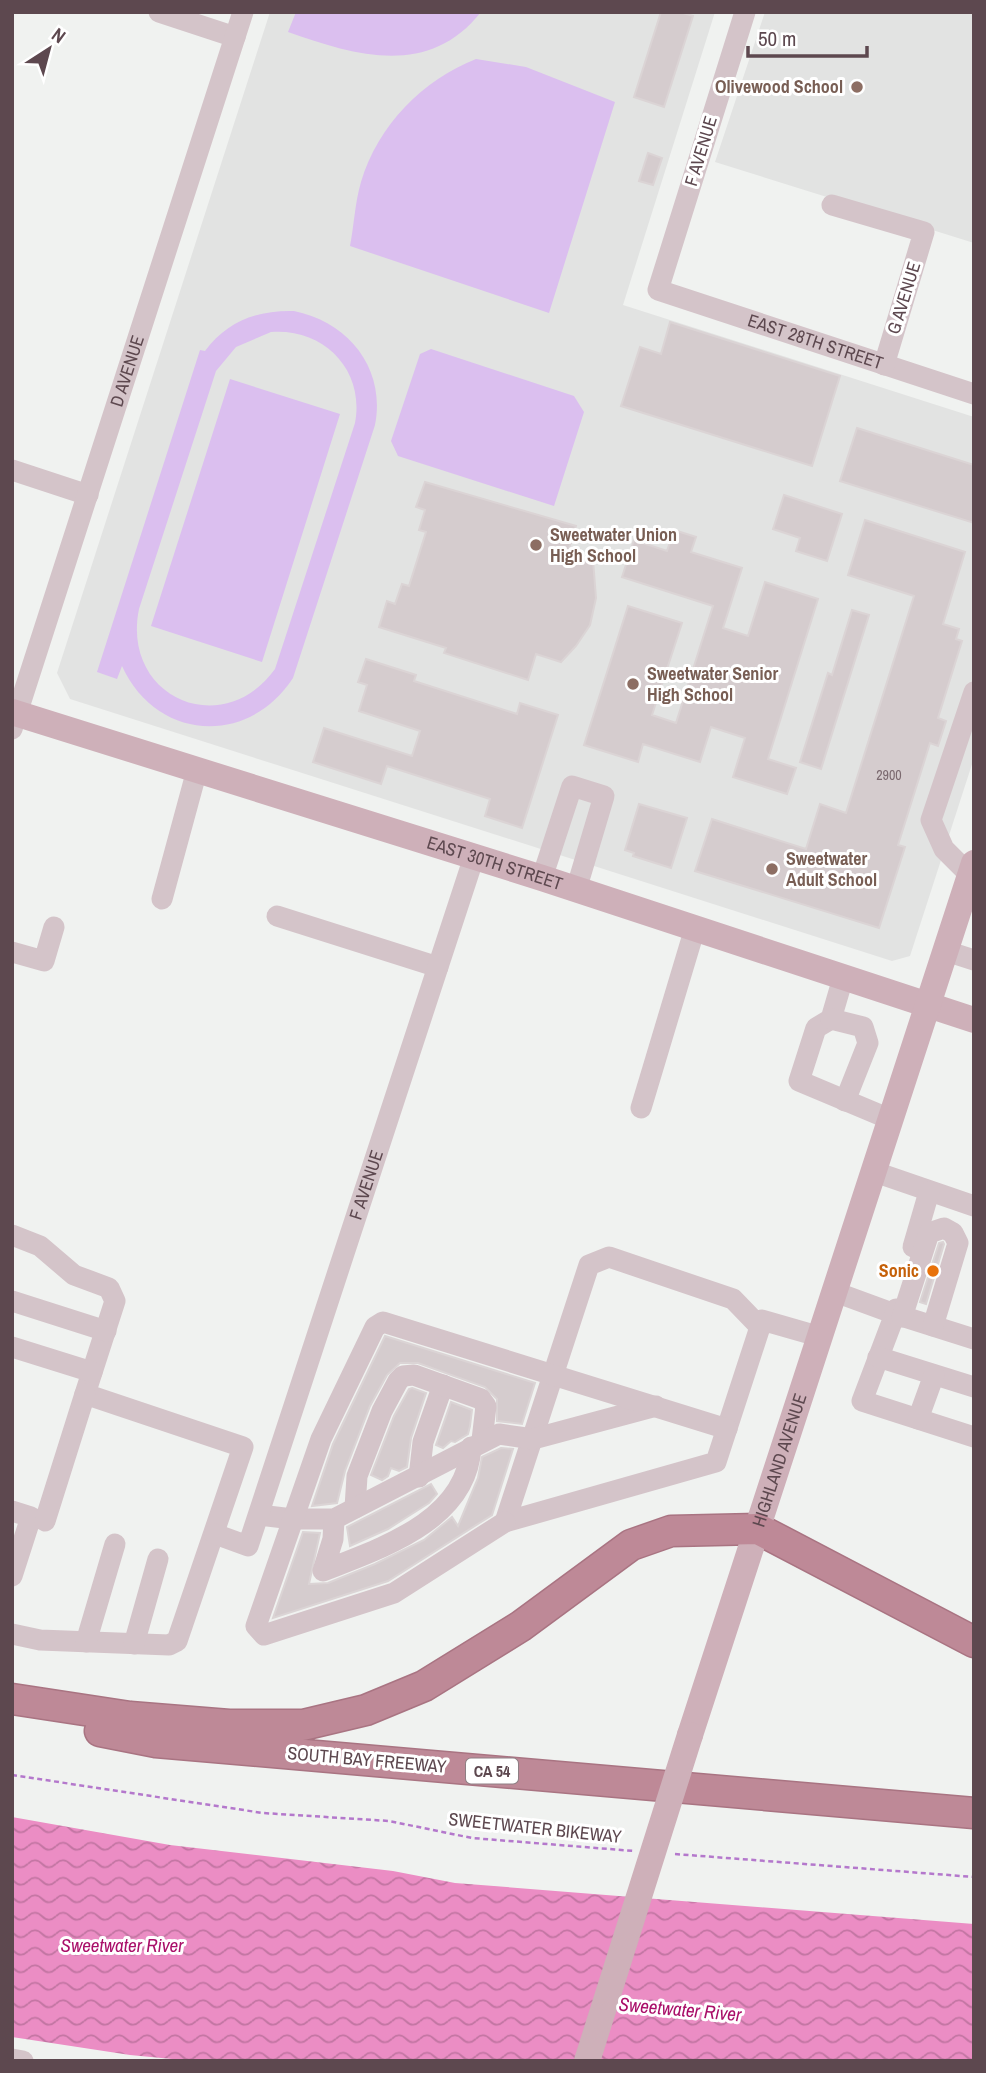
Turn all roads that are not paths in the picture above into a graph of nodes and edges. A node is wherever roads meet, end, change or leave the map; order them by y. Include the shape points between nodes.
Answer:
1 (159, 12) edge
2 (243, 12) edge
3 (745, 12) edge
4 (235, 37) junction
5 (832, 205) dead end
6 (658, 290) joint
7 (884, 365) junction
8 (974, 394) edge
9 (12, 470) edge
10 (88, 495) junction
11 (974, 692) edge
12 (14, 718) edge
13 (197, 770) junction
14 (474, 857) junction
15 (542, 878) junction
16 (970, 882) edge
17 (576, 890) junction
18 (162, 899) dead end
19 (277, 916) dead end
20 (54, 928) dead end
21 (695, 928) junction
22 (946, 951) junction
23 (12, 952) edge
24 (974, 960) edge
25 (438, 967) junction
26 (843, 978) junction
27 (929, 1006) junction
28 (831, 1019) junction
29 (974, 1020) edge
30 (845, 1101) junction
31 (641, 1108) dead end
32 (892, 1120) junction
33 (874, 1172) junction
34 (929, 1192) junction
35 (974, 1206) edge
36 (12, 1236) edge
37 (835, 1292) junction
38 (12, 1301) edge
39 (898, 1315) junction
40 (933, 1326) junction
41 (760, 1327) junction
42 (106, 1331) junction
43 (821, 1337) junction
44 (974, 1339) edge
45 (12, 1347) edge
46 (878, 1357) junction
47 (92, 1372) junction
48 (554, 1373) junction
49 (934, 1375) junction
50 (443, 1385) junction
51 (974, 1387) edge
52 (85, 1394) junction
53 (656, 1406) junction
54 (918, 1419) junction
55 (727, 1429) junction
56 (974, 1437) edge
57 (533, 1439) junction
58 (476, 1444) junction
59 (419, 1477) junction
60 (355, 1508) junction
61 (12, 1511) edge
62 (259, 1515) junction
63 (293, 1519) junction
64 (334, 1519) junction
65 (45, 1521) dead end
66 (505, 1522) junction
67 (758, 1529) junction
68 (215, 1534) junction
69 (116, 1545) dead end
70 (158, 1559) dead end
71 (12, 1576) edge
72 (12, 1633) edge
73 (86, 1642) junction
74 (974, 1642) edge
75 (134, 1644) junction
76 (12, 1699) edge
77 (12, 1715) edge
78 (974, 1813) edge
79 (12, 2059) edge
80 (23, 2061) edge
81 (587, 2061) edge

1 - 4 street
2 - 4 street, D AVENUE
3 - 6 street, F AVENUE
4 - 10 street, D AVENUE
5 - 7 street, G AVENUE via 924,232
6 - 7 street, EAST 28TH STREET
7 - 8 street, EAST 28TH STREET
9 - 10 street
10 - 12 street, D AVENUE
11 - 16 street via 931,820 944,849
12 - 13 main road, EAST 30TH STREET
13 - 14 main road, EAST 30TH STREET
13 - 18 street
14 - 15 main road, EAST 30TH STREET
14 - 25 street, F AVENUE
15 - 17 main road, EAST 30TH STREET
15 - 17 street via 572,786 604,796
16 - 22 main road, HIGHLAND AVENUE
17 - 21 main road, EAST 30TH STREET
19 - 25 street
20 - 23 street via 44,961
21 - 26 main road, EAST 30TH STREET
21 - 31 street
22 - 24 street
22 - 27 main road, HIGHLAND AVENUE
25 - 62 street, F AVENUE
26 - 27 main road, EAST 30TH STREET
26 - 28 street
27 - 29 main road, EAST 30TH STREET
27 - 32 main road, HIGHLAND AVENUE
28 - 30 street via 863,1027 868,1043
28 - 30 street via 817,1028 799,1081
30 - 32 street
32 - 33 main road, HIGHLAND AVENUE
33 - 34 street
33 - 37 main road, HIGHLAND AVENUE
34 - 35 street
34 - 39 street
36 - 42 street via 40,1245 74,1275 114,1293
37 - 39 street
37 - 43 main road, HIGHLAND AVENUE
38 - 42 street
39 - 40 street
39 - 40 street via 929,1233 944,1228 958,1243
39 - 46 street
40 - 44 street
41 - 43 street via 762,1320
41 - 48 street via 733,1299 608,1257 589,1265
41 - 55 street
42 - 47 street
43 - 67 main road, HIGHLAND AVENUE
45 - 47 street
46 - 49 street
46 - 54 street via 862,1401
47 - 52 street
48 - 53 street
48 - 57 street
48 - 63 street via 383,1322 375,1326 321,1439
49 - 51 street
49 - 54 street
50 - 58 street via 481,1399 486,1406
50 - 59 street via 423,1442
50 - 60 street via 414,1375 398,1381 357,1476
52 - 65 street
52 - 68 street via 243,1447
53 - 55 street
53 - 57 street
54 - 56 street
55 - 66 street via 716,1462
57 - 58 street via 499,1434
57 - 66 street
58 - 59 street
58 - 64 street via 453,1500 429,1521 323,1571
59 - 60 street
60 - 64 street
61 - 71 street via 31,1517
62 - 63 street
62 - 68 street, F AVENUE via 248,1546
63 - 64 street
63 - 66 street via 256,1626 264,1635 394,1593
67 - 74 highway
67 - 76 highway via 671,1531 631,1545 520,1626 424,1686 366,1710 303,1725 184,1722
67 - 81 main road, HIGHLAND AVENUE, bridge
68 - 75 street via 177,1641
69 - 73 street
70 - 75 street
72 - 73 street via 40,1640
73 - 75 street
77 - 78 highway, SOUTH BAY FREEWAY / CA 54 via 156,1742
79 - 80 street

